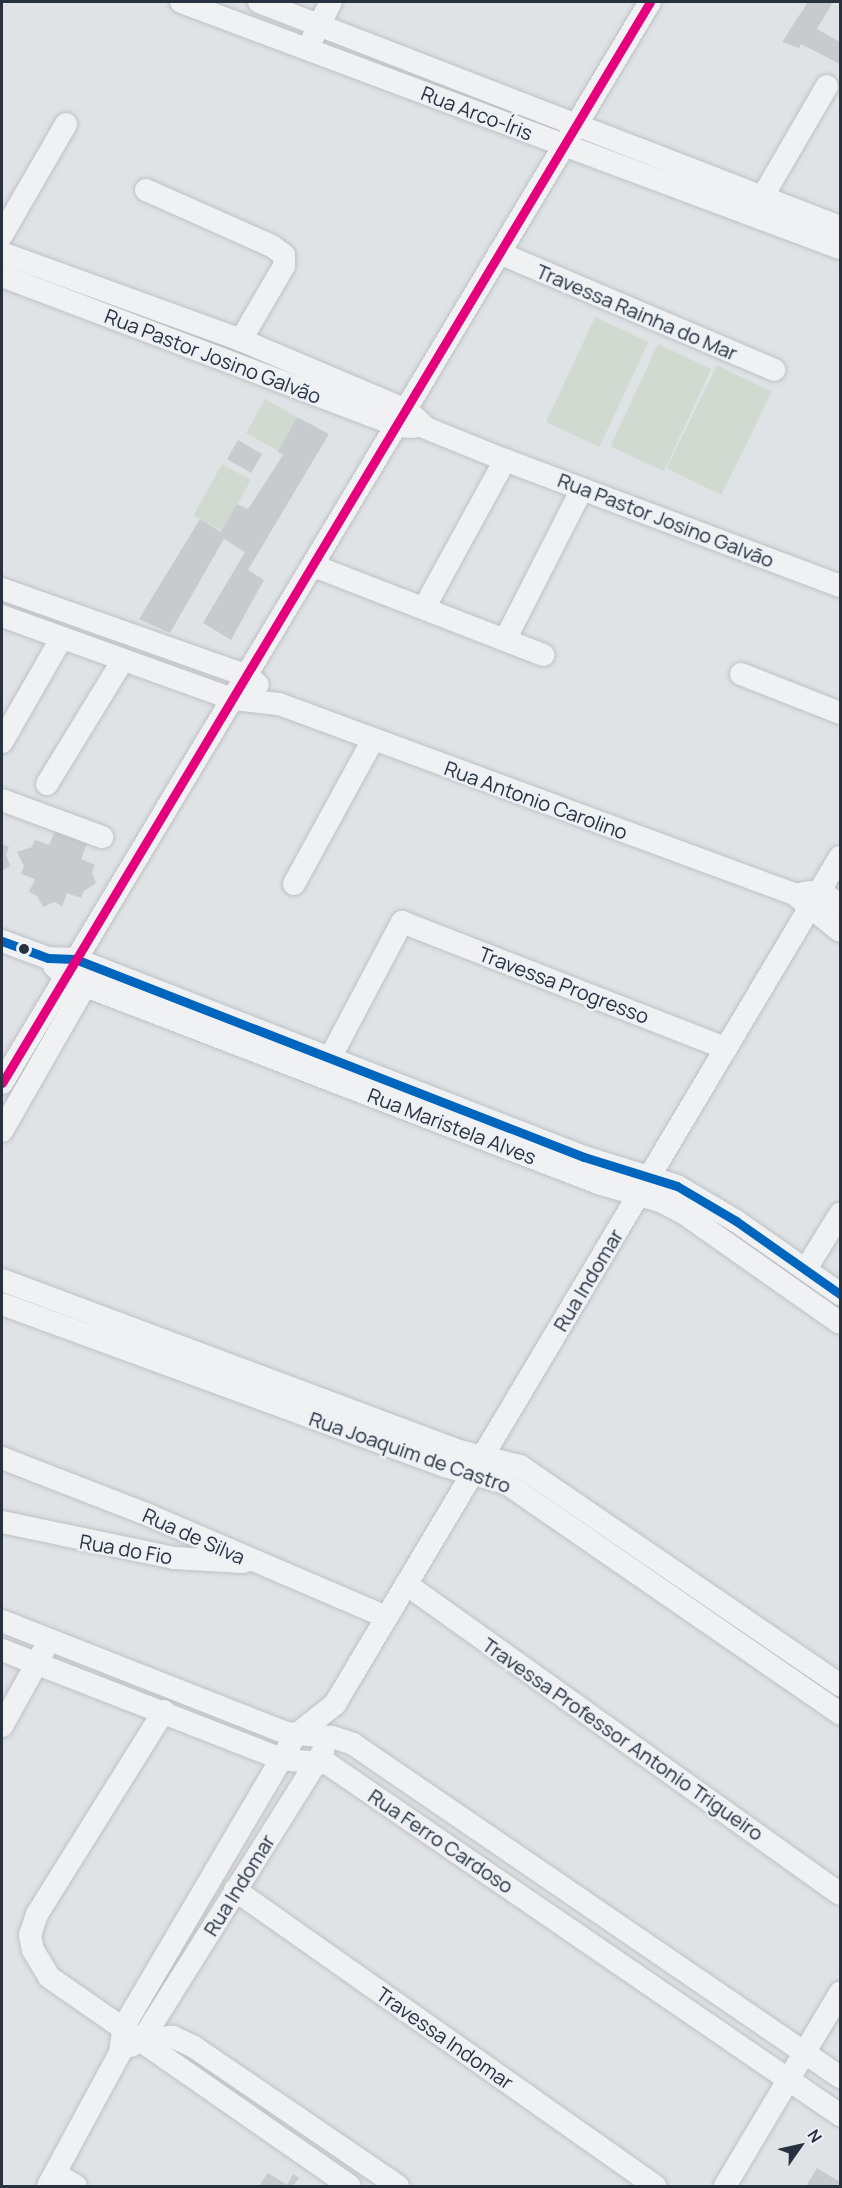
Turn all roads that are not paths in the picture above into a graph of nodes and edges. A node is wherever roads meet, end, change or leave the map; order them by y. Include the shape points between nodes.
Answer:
1 (181, 2) edge
2 (259, 2) edge
3 (331, 2) edge
4 (650, 2) edge
5 (319, 23) junction
6 (308, 50) junction
7 (827, 86) dead end
8 (66, 124) dead end
9 (576, 124) junction
10 (563, 146) junction
11 (146, 190) dead end
12 (758, 206) junction
13 (840, 227) edge
14 (2, 235) edge
15 (840, 248) edge
16 (2, 252) edge
17 (499, 253) junction
18 (2, 276) edge
19 (241, 340) junction
20 (774, 370) dead end
21 (404, 418) junction
22 (505, 460) junction
23 (582, 489) junction
24 (314, 566) junction
25 (840, 586) edge
26 (2, 589) edge
27 (424, 609) junction
28 (2, 616) edge
29 (61, 639) junction
30 (505, 640) junction
31 (543, 654) dead end
32 (123, 660) junction
33 (741, 674) dead end
34 (248, 676) junction
35 (233, 699) junction
36 (279, 704) junction
37 (840, 713) edge
38 (373, 740) junction
39 (2, 742) edge
40 (47, 784) dead end
41 (2, 800) edge
42 (102, 837) dead end
43 (840, 857) edge
44 (294, 884) dead end
45 (808, 898) junction
46 (840, 905) edge
47 (840, 931) edge
48 (2, 940) edge
49 (81, 972) junction
50 (726, 1048) junction
51 (330, 1058) junction
52 (2, 1083) edge
53 (2, 1131) edge
54 (644, 1186) junction
55 (840, 1214) edge
56 (806, 1269) junction
57 (2, 1280) edge
58 (840, 1294) edge
59 (2, 1304) edge
60 (840, 1323) edge
61 (2, 1458) edge
62 (477, 1465) junction
63 (2, 1522) edge
64 (252, 1561) junction
65 (406, 1584) junction
66 (386, 1617) junction
67 (2, 1621) edge
68 (50, 1640) junction
69 (2, 1650) edge
70 (36, 1663) junction
71 (840, 1685) edge
72 (335, 1704) junction
73 (164, 1711) junction
74 (840, 1713) edge
75 (2, 1726) edge
76 (296, 1736) junction
77 (332, 1737) junction
78 (281, 1759) junction
79 (316, 1761) junction
80 (404, 1779) junction
81 (387, 1804) junction
82 (459, 1816) junction
83 (444, 1843) junction
84 (235, 1890) junction
85 (840, 1894) edge
86 (840, 1993) edge
87 (124, 2026) junction
88 (142, 2040) junction
89 (805, 2051) junction
90 (120, 2053) junction
91 (840, 2077) edge
92 (789, 2080) junction
93 (840, 2115) edge
94 (52, 2180) edge
95 (76, 2187) edge
96 (351, 2187) edge
97 (398, 2187) edge
98 (655, 2187) edge
99 (725, 2187) edge

1 - 6 street, Rua Arco-Íris
2 - 5 street, Rua Arco-Íris
3 - 5 street
4 - 9 street
5 - 6 street
5 - 9 street, Rua Arco-Íris
6 - 10 street, Rua Arco-Íris
7 - 12 street
8 - 14 street
9 - 10 street
9 - 12 street, Rua Arco-Íris
10 - 12 street, Rua Arco-Íris
10 - 17 street
11 - 19 street, Rua Pastor Josino Galvão via 272,246 284,255 284,266
12 - 13 street, Rua Arco-Íris
12 - 15 street, Rua Arco-Íris
16 - 19 street, Rua Pastor Josino Galvão
17 - 20 street, Travessa Rainha do Mar
17 - 21 street
18 - 21 street, Rua Pastor Josino Galvão
19 - 21 street, Rua Pastor Josino Galvão
21 - 22 street, Rua Pastor Josino Galvão
21 - 24 street
22 - 23 street, Rua Pastor Josino Galvão
22 - 27 street
23 - 25 street, Rua Pastor Josino Galvão
23 - 30 street
24 - 27 street
24 - 34 street
26 - 34 street, Rua Antonio Carolino
27 - 30 street
28 - 29 street, Rua Antonio Carolino
29 - 32 street, Rua Antonio Carolino
29 - 39 street
30 - 31 street
32 - 35 street, Rua Antonio Carolino
32 - 40 street
33 - 37 street
34 - 35 street
34 - 36 street, Rua Antonio Carolino
35 - 36 street, Rua Antonio Carolino
35 - 49 street
36 - 38 street, Rua Antonio Carolino
38 - 44 street
38 - 45 street, Rua Antonio Carolino
41 - 42 street
43 - 45 street, Rua Indomar
45 - 46 street, Rua Antonio Carolino
45 - 47 street, Rua Antonio Carolino
45 - 50 street, Rua Indomar
48 - 49 street, Rua Maristela Alves
49 - 51 street, Rua Maristela Alves
49 - 52 street
49 - 53 street
49 - 54 street, Rua Maristela Alves
50 - 51 street, Travessa Progresso via 402,922
50 - 54 street, Rua Indomar
51 - 54 street, Rua Maristela Alves via 585,1157
54 - 56 street, Rua Maristela Alves via 677,1186
54 - 60 street, Rua Maristela Alves
54 - 62 street, Rua Indomar
55 - 56 street
56 - 58 street, Rua Maristela Alves
57 - 62 street, Rua Joaquim de Castro via 448,1446
59 - 62 street, Rua Joaquim de Castro
61 - 64 street, Rua de Silva
62 - 65 street, Rua Indomar
62 - 71 street, Rua Joaquim de Castro via 504,1459 539,1477
62 - 74 street, Rua Joaquim de Castro via 522,1492
63 - 64 street, Rua do Fio via 174,1558
64 - 66 street, Rua de Silva
65 - 66 street, Rua Indomar
65 - 85 street, Travessa Professor Antonio Trigueiro
66 - 72 street, Rua Indomar
67 - 68 street, Rua Ferro Cardoso
68 - 70 street
68 - 76 street, Rua Ferro Cardoso
69 - 70 street, Rua Ferro Cardoso
70 - 73 street, Rua Ferro Cardoso
70 - 75 street
72 - 76 street, Rua Indomar
72 - 77 street, Rua Indomar
73 - 78 street, Rua Ferro Cardoso
73 - 87 street via 31,1927 33,1950 49,1977
76 - 77 street, Rua Ferro Cardoso
76 - 78 street, Rua Indomar
77 - 79 street, Rua Indomar
77 - 80 street, Rua Ferro Cardoso via 353,1744
78 - 79 street, Rua Ferro Cardoso
78 - 87 street, Rua Indomar
79 - 81 street, Rua Ferro Cardoso via 334,1768
79 - 84 street, Rua Indomar
80 - 81 street
80 - 82 street, Rua Ferro Cardoso
81 - 83 street, Rua Ferro Cardoso
82 - 83 street
82 - 89 street, Rua Ferro Cardoso
83 - 92 street, Rua Ferro Cardoso
84 - 88 street, Rua Indomar
84 - 98 street, Travessa Indomar
86 - 89 street
87 - 88 street
87 - 90 street, Rua Indomar
88 - 90 street, Rua Indomar
88 - 96 street
88 - 97 street via 173,2037 194,2047
89 - 91 street, Rua Ferro Cardoso
89 - 92 street
90 - 94 street, Rua Indomar
92 - 93 street, Rua Ferro Cardoso
92 - 99 street
94 - 95 street

